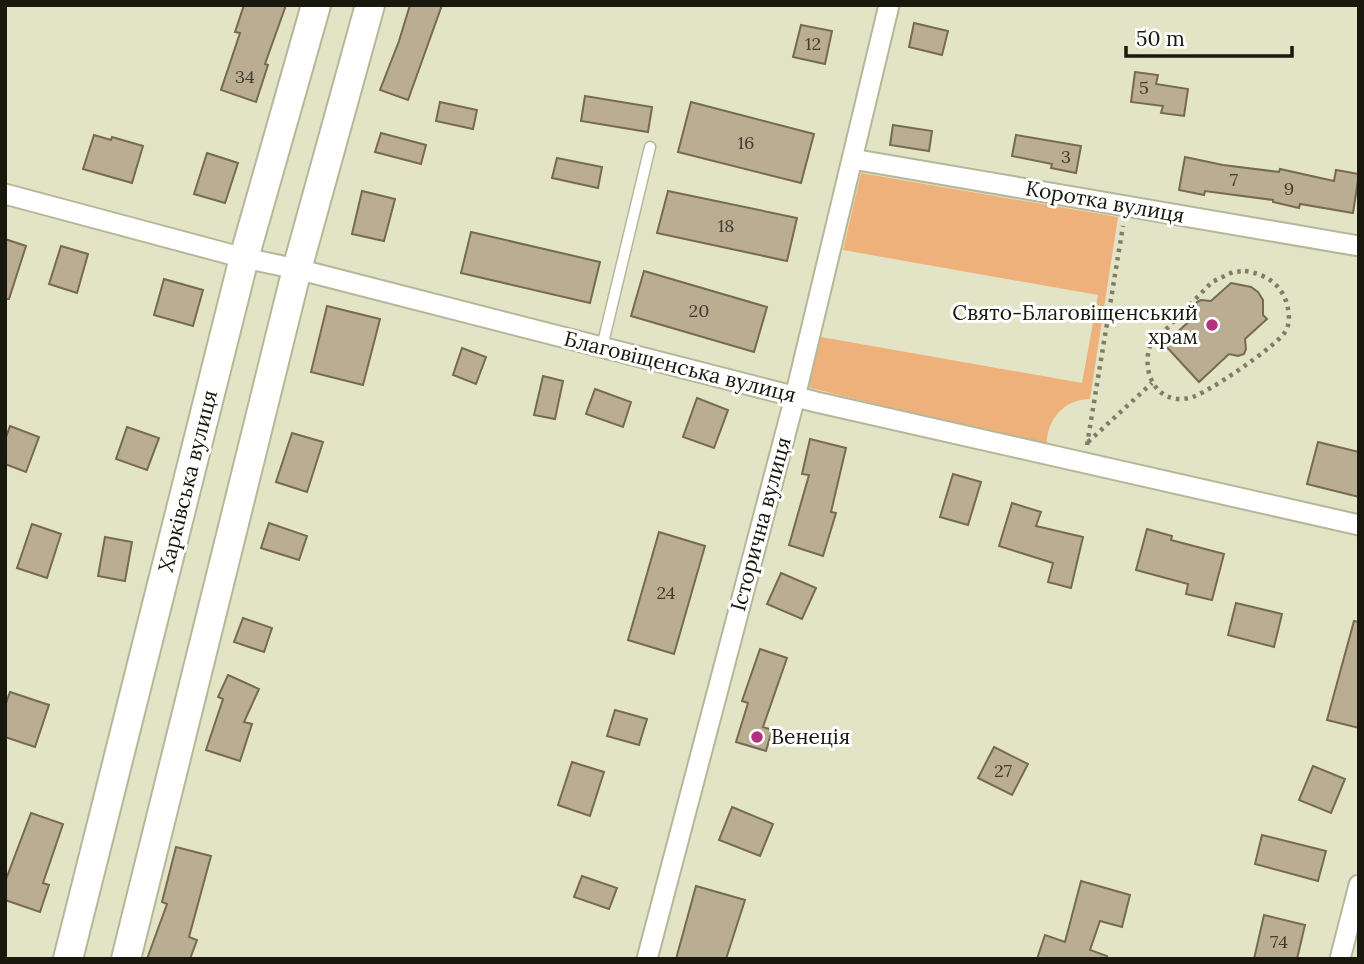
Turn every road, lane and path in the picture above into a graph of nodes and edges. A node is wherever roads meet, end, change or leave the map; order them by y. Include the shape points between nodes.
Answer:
1 (316, 5) edge
2 (370, 5) edge
3 (889, 5) edge
4 (650, 147) dead end
5 (852, 159) junction
6 (5, 194) edge
7 (1126, 206) junction
8 (1359, 246) edge
9 (244, 258) junction
10 (297, 269) junction
11 (602, 347) junction
12 (1152, 383) junction
13 (794, 397) junction
14 (1088, 443) junction
15 (1084, 463) junction
16 (1359, 525) edge
17 (1359, 885) edge
18 (1344, 953) edge
19 (68, 959) edge
20 (126, 959) edge
21 (647, 959) edge

1 - 9 street, Харківська вулиця
2 - 10 street
3 - 5 street, Історична вулиця
4 - 11 lane
5 - 7 street, Коротка вулиця
5 - 13 street, Історична вулиця
6 - 9 street, Благовіщенська вулиця
7 - 8 street, Коротка вулиця
7 - 14 path
9 - 10 street, Благовіщенська вулиця
9 - 19 street, Харківська вулиця
10 - 11 street, Благовіщенська вулиця
10 - 20 street
11 - 13 street, Благовіщенська вулиця
12 - 12 path via 1147,368 1150,346 1212,282 1233,271 1245,271 1277,285 1289,318 1287,330 1272,346 1198,396 1176,399
12 - 14 path
13 - 15 street, Благовіщенська вулиця
13 - 21 street, Історична вулиця
14 - 15 path
15 - 16 street, Благовіщенська вулиця
17 - 18 street

